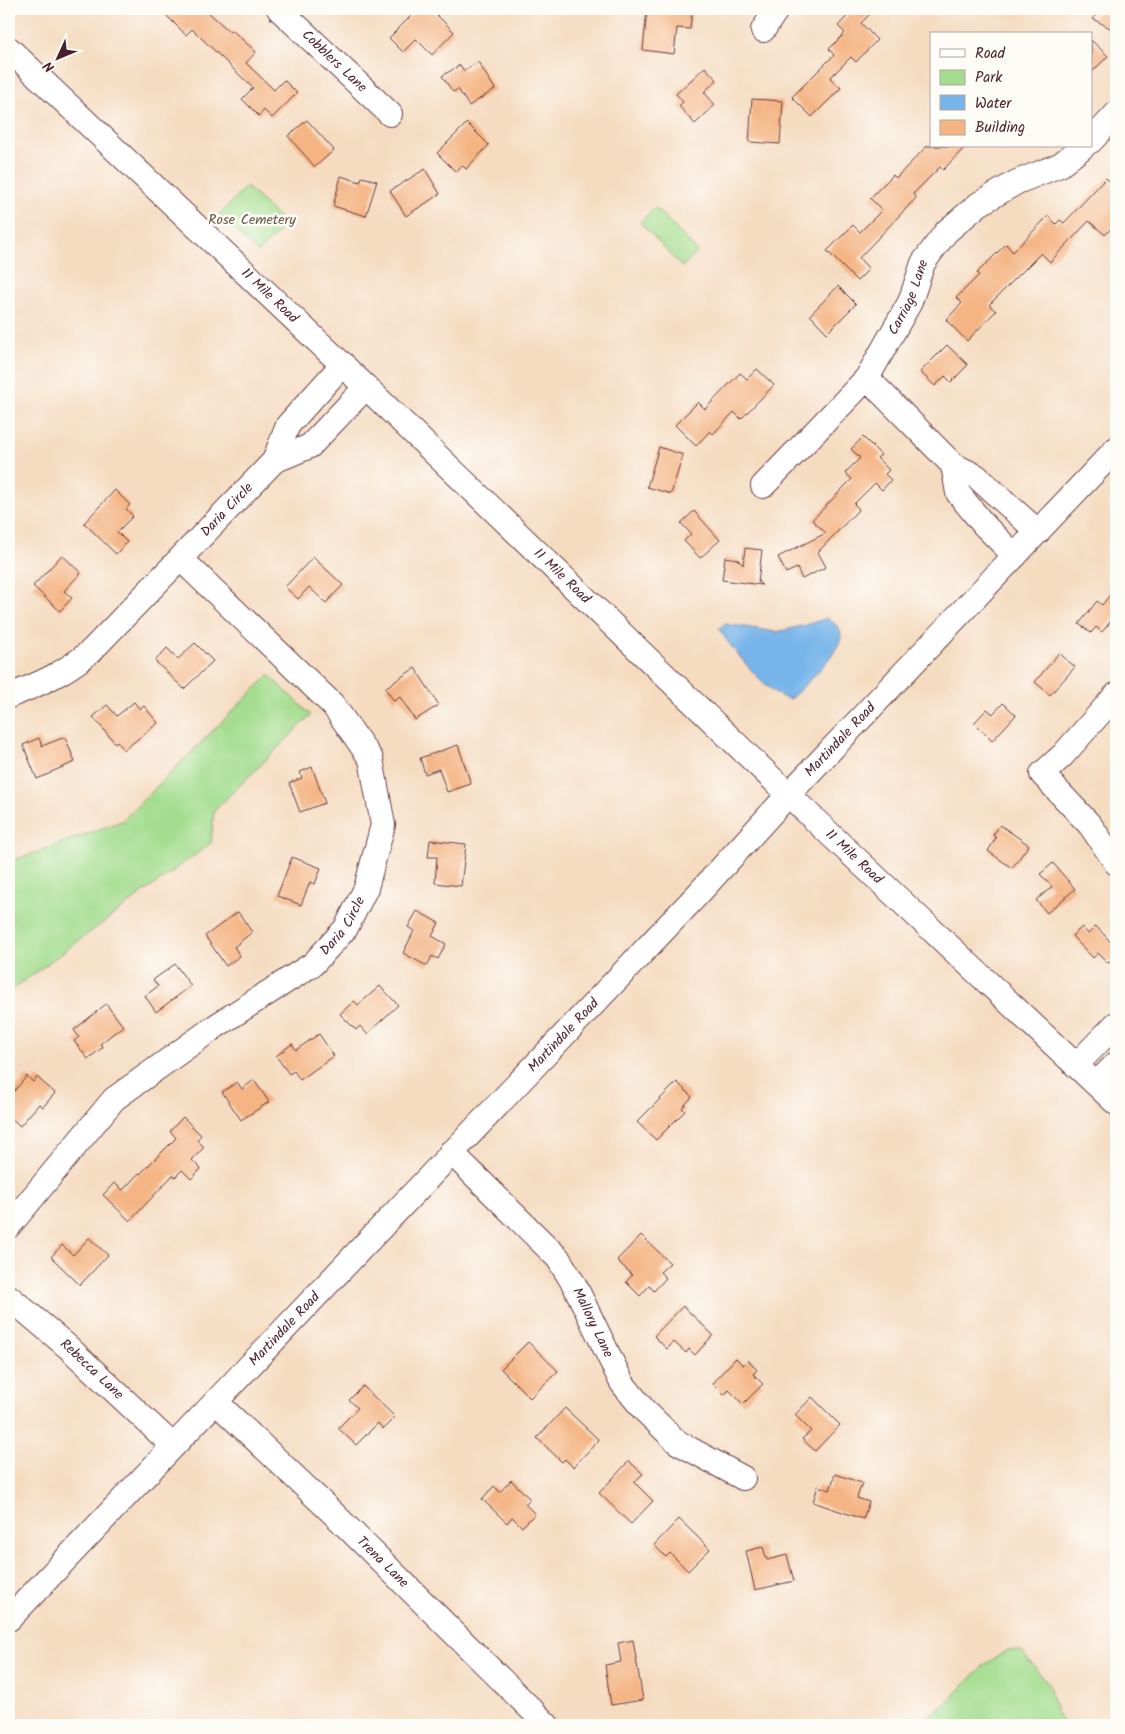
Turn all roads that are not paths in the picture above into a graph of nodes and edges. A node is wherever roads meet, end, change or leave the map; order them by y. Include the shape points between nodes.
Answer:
1 (279, 9) edge
2 (777, 9) edge
3 (763, 30) dead end
4 (9, 49) edge
5 (390, 114) dead end
6 (1116, 114) edge
7 (1092, 140) edge
8 (1082, 148) edge
9 (343, 364) junction
10 (867, 378) junction
11 (366, 387) junction
12 (1116, 449) edge
13 (274, 461) junction
14 (953, 465) junction
15 (763, 486) dead end
16 (1038, 532) junction
17 (1015, 556) junction
18 (180, 559) junction
19 (1116, 694) edge
20 (9, 696) edge
21 (789, 794) junction
22 (1116, 862) edge
23 (1116, 1024) edge
24 (1116, 1064) edge
25 (1076, 1065) junction
26 (1096, 1084) junction
27 (1116, 1103) edge
28 (451, 1152) junction
29 (9, 1226) edge
30 (9, 1297) edge
31 (216, 1402) junction
32 (172, 1445) junction
33 (743, 1478) dead end
34 (9, 1619) edge
35 (547, 1725) edge

1 - 5 street, Cobblers Lane
2 - 3 street
4 - 9 street, 11 Mile Road
6 - 7 street
8 - 10 street, Carriage Lane via 1060,166 1017,182 979,204 946,232 923,263 910,302
9 - 11 street, 11 Mile Road
9 - 13 street, Daria Circle via 288,425
10 - 14 street
10 - 15 street, Carriage Lane
11 - 13 street, Daria Circle via 310,446
11 - 21 street, 11 Mile Road
12 - 16 street, Martindale Road
13 - 18 street, Daria Circle
14 - 16 street via 976,476
14 - 17 street via 958,492 984,525
16 - 17 street, Martindale Road
17 - 21 street, Martindale Road
18 - 20 street, Daria Circle via 79,662 42,683
18 - 29 street, Daria Circle via 333,705 371,759 383,825 366,888 346,928 313,964 216,1026 114,1099
19 - 22 street via 1064,755 1042,774 1090,825
21 - 25 street, 11 Mile Road
21 - 28 street, Martindale Road
23 - 25 street
24 - 26 street
25 - 26 street, 11 Mile Road
26 - 27 street, 11 Mile Road
28 - 31 street, Martindale Road
28 - 33 street, Mallory Lane via 558,1258 622,1382 644,1410 677,1442
30 - 32 street, Rebecca Lane via 68,1347
31 - 32 street, Martindale Road
31 - 35 street, Trena Lane
32 - 34 street, Martindale Road

